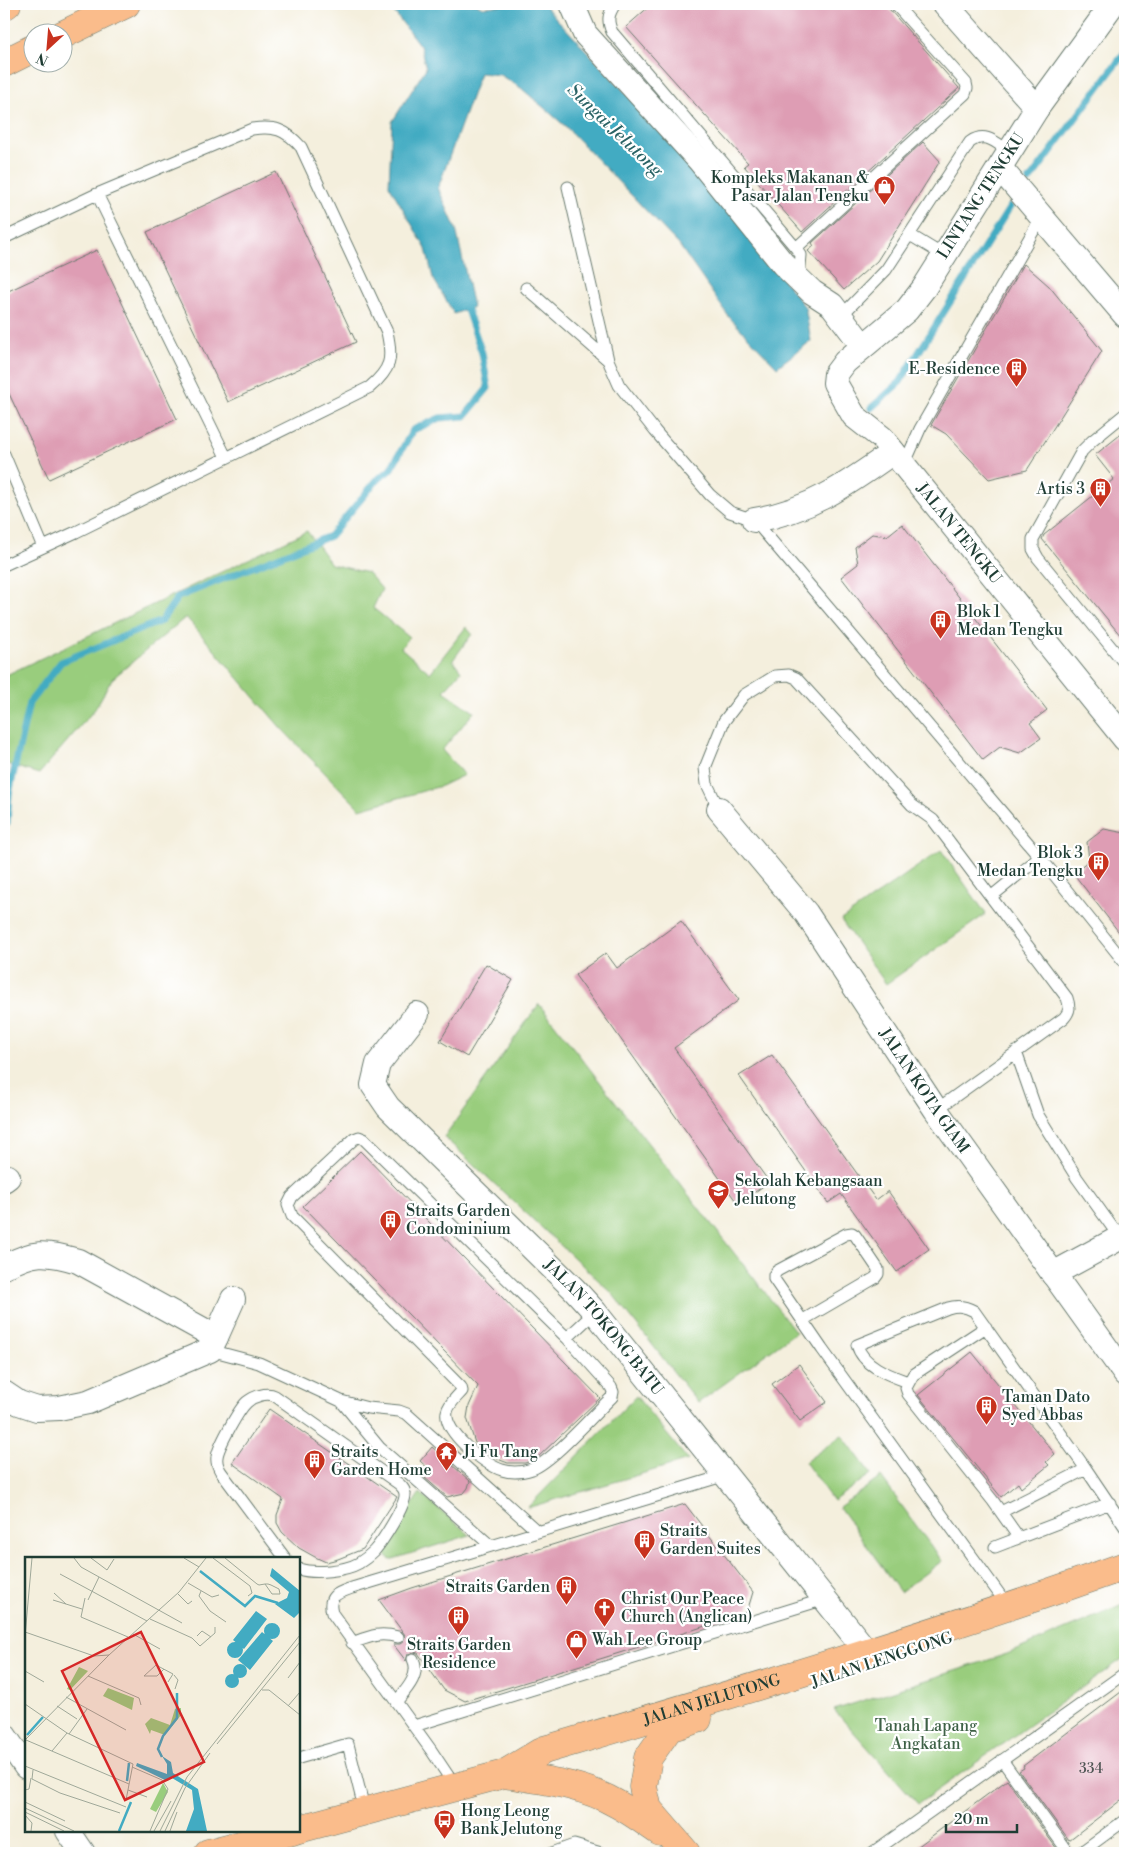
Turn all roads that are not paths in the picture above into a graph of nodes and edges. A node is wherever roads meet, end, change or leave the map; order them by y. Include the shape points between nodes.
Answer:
1 (7, 4) edge
2 (126, 4) edge
3 (572, 4) edge
4 (615, 4) edge
5 (895, 4) edge
6 (1112, 5) dead end
7 (4, 6) edge
8 (952, 6) edge
9 (72, 29) edge
10 (22, 54) edge
11 (4, 63) edge
12 (1038, 108) junction
13 (1005, 160) junction
14 (568, 188) dead end
15 (97, 194) junction
16 (1042, 216) junction
17 (910, 235) junction
18 (4, 238) edge
19 (796, 248) junction
20 (943, 255) junction
21 (799, 279) junction
22 (526, 288) dead end
23 (1125, 315) edge
24 (841, 316) junction
25 (863, 346) junction
26 (608, 360) junction
27 (836, 374) joint
28 (1125, 414) edge
29 (4, 454) edge
30 (226, 457) junction
31 (898, 458) junction
32 (754, 520) junction
33 (43, 547) junction
34 (4, 565) edge
35 (1125, 664) edge
36 (1125, 739) edge
37 (720, 809) joint
38 (1040, 857) junction
39 (992, 896) junction
40 (1125, 963) edge
41 (417, 1014) dead end
42 (1016, 1052) junction
43 (936, 1110) junction
44 (1123, 1237) edge
45 (4, 1267) edge
46 (1053, 1274) junction
47 (233, 1300) dead end
48 (595, 1312) junction
49 (803, 1320) junction
50 (986, 1327) junction
51 (567, 1338) junction
52 (213, 1344) junction
53 (1125, 1374) edge
54 (908, 1382) junction
55 (4, 1393) edge
56 (341, 1401) junction
57 (1086, 1469) junction
58 (726, 1475) junction
59 (1110, 1503) junction
60 (1001, 1512) junction
61 (1125, 1527) edge
62 (537, 1532) junction
63 (1019, 1538) junction
64 (490, 1545) junction
65 (995, 1547) dead end
66 (283, 1557) edge
67 (1125, 1566) edge
68 (300, 1568) edge
69 (345, 1569) junction
70 (352, 1588) junction
71 (1040, 1596) junction
72 (825, 1599) junction
73 (1009, 1608) junction
74 (398, 1637) dead end
75 (352, 1643) junction
76 (868, 1654) junction
77 (414, 1659) dead end
78 (1125, 1673) edge
79 (396, 1702) junction
80 (414, 1726) junction
81 (4, 1735) edge
82 (300, 1758) edge
83 (1002, 1760) junction
84 (25, 1766) edge
85 (504, 1774) junction
86 (455, 1787) junction
87 (365, 1812) junction
88 (1125, 1820) edge
89 (300, 1829) edge
90 (69, 1832) edge
91 (285, 1832) edge
92 (245, 1837) edge
93 (681, 1848) edge
94 (83, 1853) edge
95 (208, 1853) edge
96 (552, 1853) edge
97 (601, 1853) edge
98 (872, 1853) edge
99 (1069, 1853) edge
100 (1080, 1853) edge

1 - 7 main road
2 - 9 main road
3 - 21 street via 586,34 700,161 782,264
4 - 19 lane via 607,22 612,32
5 - 19 lane via 967,88
6 - 12 street, LINTANG TENGKU
8 - 12 street
10 - 11 main road
12 - 13 street, LINTANG TENGKU
13 - 16 street
13 - 17 lane via 985,136 970,142
13 - 20 street, LINTANG TENGKU
14 - 26 lane
15 - 18 lane
15 - 30 lane
15 - 30 lane via 252,129 268,127 280,130 301,147 388,332 390,362 384,375 370,387
16 - 23 street
16 - 31 lane via 920,429
17 - 20 lane
17 - 24 lane via 886,270
19 - 21 lane via 801,255
20 - 25 street, LINTANG TENGKU via 907,310
21 - 24 street
22 - 26 lane
24 - 25 street
25 - 27 street, LINTANG TENGKU
26 - 32 lane via 618,385 710,495 730,512
27 - 31 street, JALAN TENGKU via 835,383 854,416 882,438
28 - 35 lane via 1082,451 1033,539 1033,549 1038,558
29 - 33 lane
30 - 33 lane
31 - 32 street via 800,508
31 - 36 street, JALAN TENGKU
32 - 38 lane
33 - 34 lane
37 - 39 lane via 707,784 705,768 724,721 744,695 775,676 789,675 801,682 912,805 933,820
37 - 43 street, JALAN KOTA GIAM via 806,913
38 - 39 lane
38 - 40 lane
39 - 42 lane via 1070,1005 1064,1018
41 - 48 street, JALAN TOKONG BATU via 378,1064 373,1085 388,1107
42 - 43 lane
42 - 44 lane via 1038,1115 1077,1178
43 - 46 street, JALAN KOTA GIAM
44 - 46 street
45 - 52 street via 23,1256 41,1254 78,1261
46 - 53 street, JALAN KOTA GIAM
47 - 52 street
48 - 51 lane
48 - 58 street, JALAN TOKONG BATU
49 - 49 lane via 774,1275 852,1233 878,1269 878,1274
49 - 73 lane
50 - 54 lane
50 - 54 lane via 974,1311 966,1306 957,1306 857,1345 860,1354 874,1366
50 - 57 lane
51 - 51 lane via 611,1387 612,1397 549,1458 534,1468 504,1471 490,1465 452,1430 448,1421 447,1412 461,1387 294,1219 289,1201 354,1139 364,1139
52 - 55 street via 88,1402 37,1409
52 - 56 lane
54 - 60 lane via 908,1394
56 - 62 lane via 368,1408 399,1410 414,1419
56 - 64 lane via 379,1447
57 - 59 lane
57 - 60 lane
58 - 62 lane
58 - 72 street, JALAN TOKONG BATU
59 - 61 lane
59 - 63 lane
60 - 63 lane
62 - 64 lane
63 - 65 lane
64 - 70 lane
66 - 69 lane via 221,1472 217,1461 224,1438 244,1405 266,1394 276,1396 404,1489 404,1502 374,1551
67 - 71 main road, JALAN JELUTONG
68 - 69 lane via 311,1571
69 - 70 lane
70 - 75 lane via 339,1593 330,1606
71 - 73 main road, JALAN JELUTONG
71 - 93 main road, JALAN LENGGONG via 1032,1613 669,1728 648,1758 643,1787 648,1809
72 - 76 street, JALAN TOKONG BATU
72 - 80 lane
73 - 76 main road, JALAN JELUTONG
74 - 75 lane via 376,1634
75 - 79 lane
76 - 85 main road, JALAN JELUTONG via 544,1750
77 - 79 lane via 411,1683
78 - 83 lane
79 - 80 lane
80 - 86 lane
81 - 84 street
82 - 87 lane via 348,1744
83 - 98 lane
83 - 99 lane
85 - 86 main road, JALAN JELUTONG
85 - 93 main road, JALAN LENGGONG via 559,1783 601,1796
86 - 87 main road, JALAN JELUTONG
87 - 89 main road, JALAN JELUTONG
88 - 100 lane
90 - 94 street
91 - 92 main road
92 - 95 main road
96 - 97 lane via 574,1845

